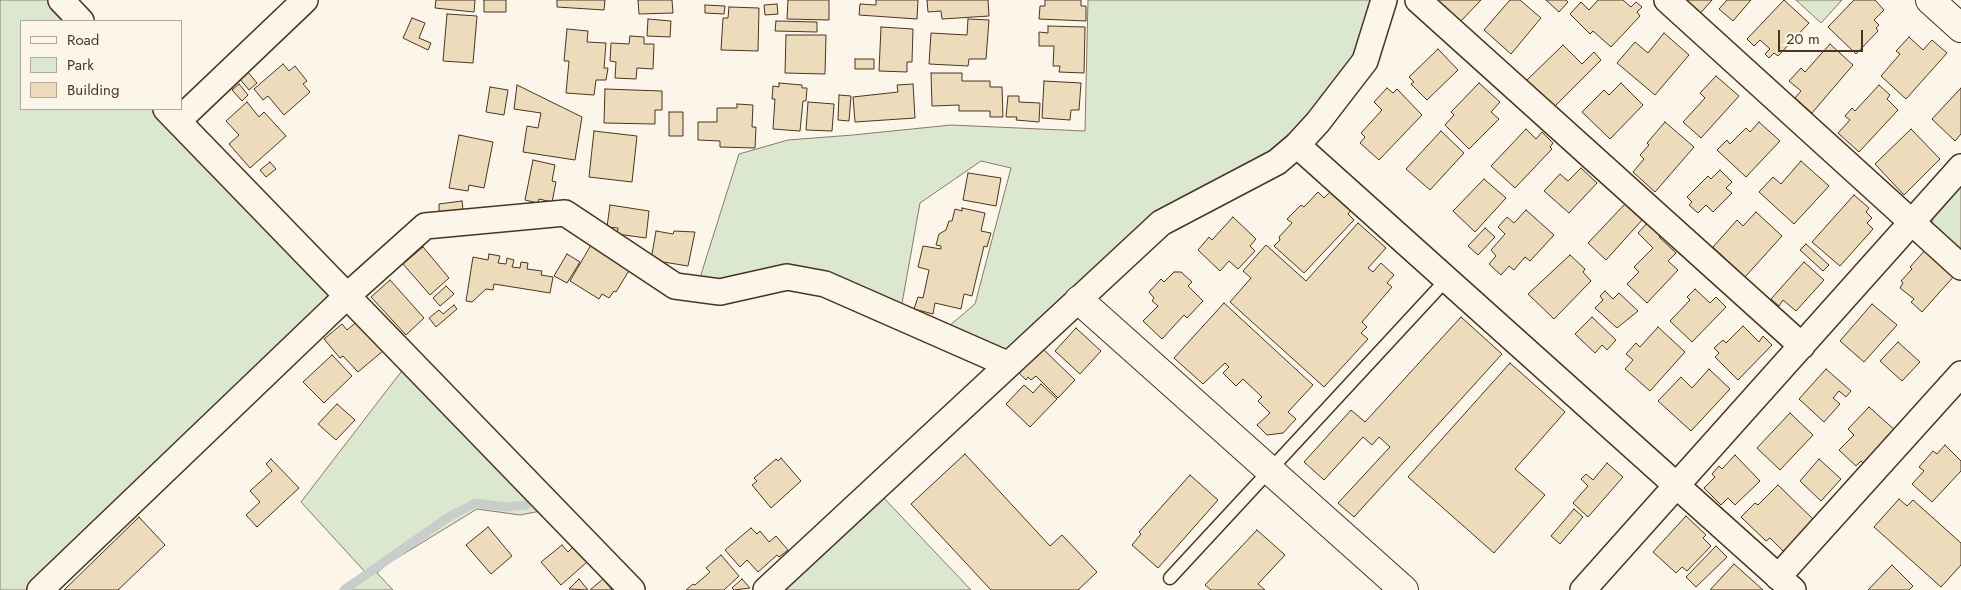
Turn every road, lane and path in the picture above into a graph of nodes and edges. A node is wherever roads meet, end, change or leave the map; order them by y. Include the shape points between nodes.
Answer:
1 (61, 0) edge
2 (305, 0) edge
3 (1384, 0) edge
4 (1418, 0) edge
5 (1667, 0) edge
6 (1930, 0) edge
7 (80, 20) edge
8 (1961, 28) edge
9 (182, 106) edge
10 (172, 115) edge
11 (1296, 145) junction
12 (1961, 167) edge
13 (1912, 223) junction
14 (1961, 267) edge
15 (1446, 280) junction
16 (348, 295) junction
17 (1079, 300) junction
18 (1802, 346) junction
19 (1007, 364) junction
20 (1961, 374) edge
21 (1270, 471) junction
22 (1676, 487) junction
23 (1170, 578) dead end
24 (1785, 584) edge
25 (1590, 588) edge
26 (40, 590) edge
27 (632, 590) edge
28 (766, 590) edge
29 (1404, 590) edge

1 - 7 street
2 - 9 street
3 - 11 street via 1365,61
4 - 18 street
5 - 13 street
6 - 8 street
10 - 16 street
11 - 15 street
11 - 17 street via 1277,162 1161,223
12 - 13 street
13 - 14 street
13 - 18 street
15 - 21 lane
15 - 22 street
16 - 19 street via 424,226 565,213 675,286 720,292 787,277 825,284
16 - 26 street
16 - 27 street
17 - 19 street
17 - 21 street
18 - 22 street
19 - 28 street
20 - 24 street
21 - 23 lane
21 - 29 street
22 - 24 street
22 - 25 street

